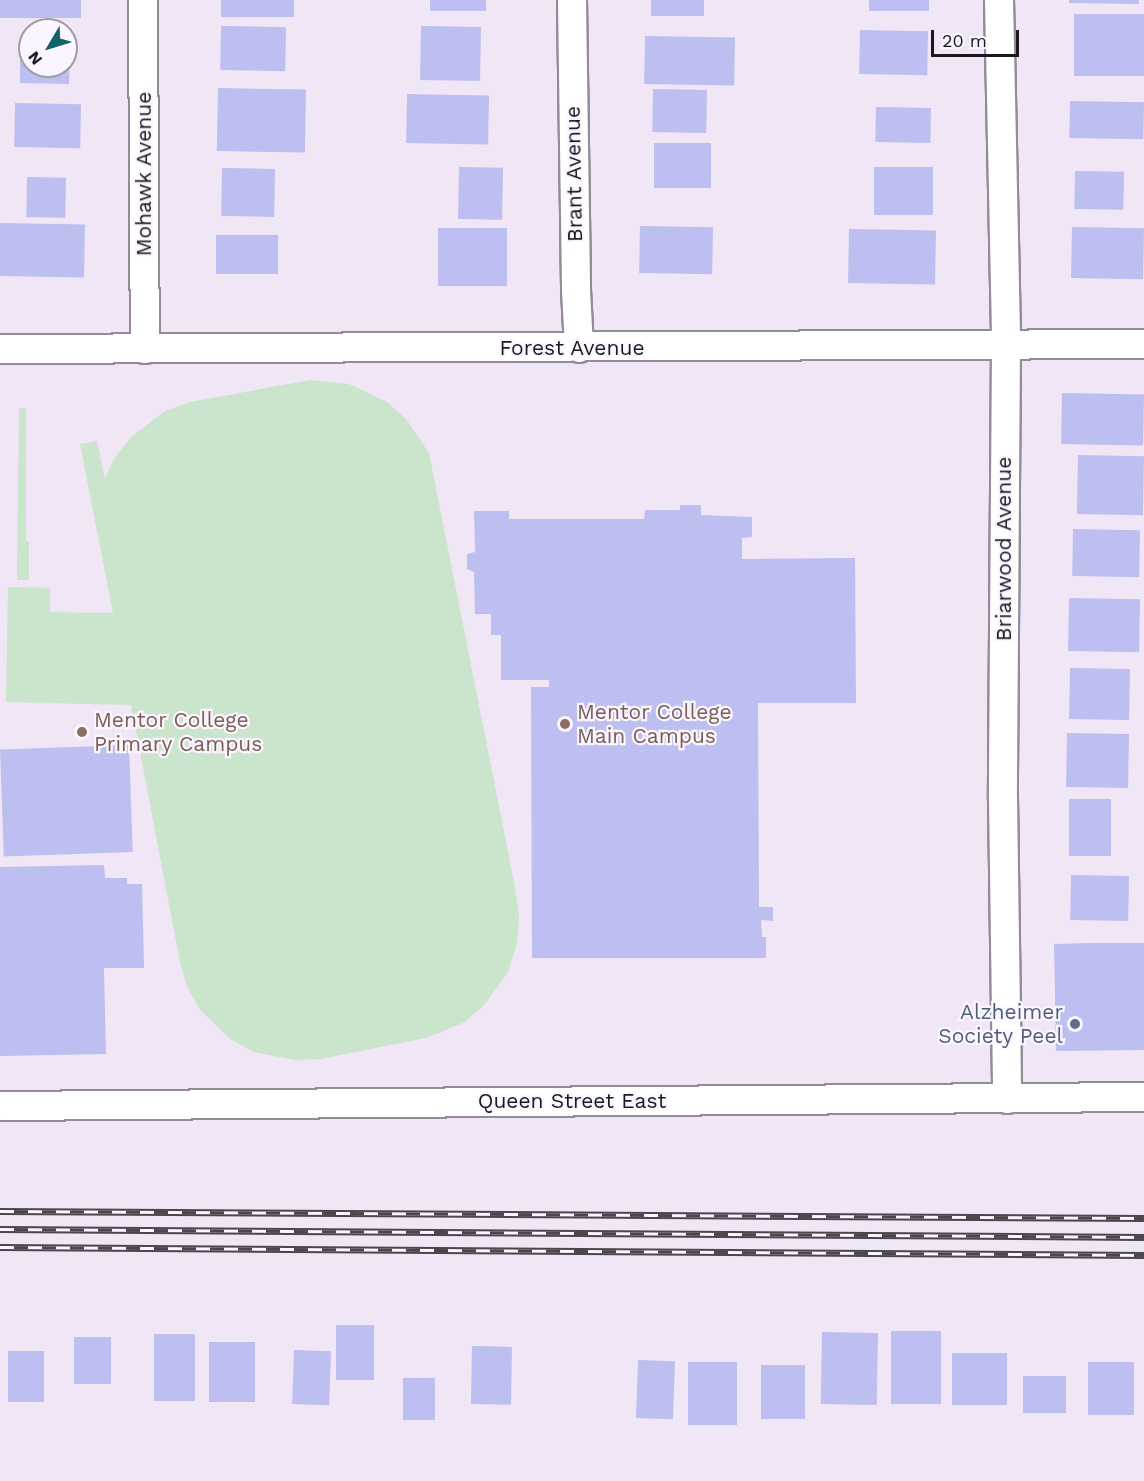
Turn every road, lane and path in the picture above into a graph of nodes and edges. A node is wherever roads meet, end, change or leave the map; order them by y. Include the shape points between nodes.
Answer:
1 (143, 0) edge
2 (572, 0) edge
3 (999, 0) edge
4 (1144, 344) edge
5 (1006, 346) junction
6 (579, 348) junction
7 (0, 349) edge
8 (146, 349) junction
9 (1144, 1097) edge
10 (1007, 1099) junction
11 (0, 1106) edge

1 - 8 street, Mohawk Avenue
2 - 6 street, Brant Avenue
3 - 5 street, Briarwood Avenue
4 - 5 street, Forest Avenue
5 - 6 street, Forest Avenue
5 - 10 street, Briarwood Avenue via 1003,798
6 - 8 street, Forest Avenue
7 - 8 street, Forest Avenue
9 - 10 street, Queen Street East
10 - 11 street, Queen Street East

